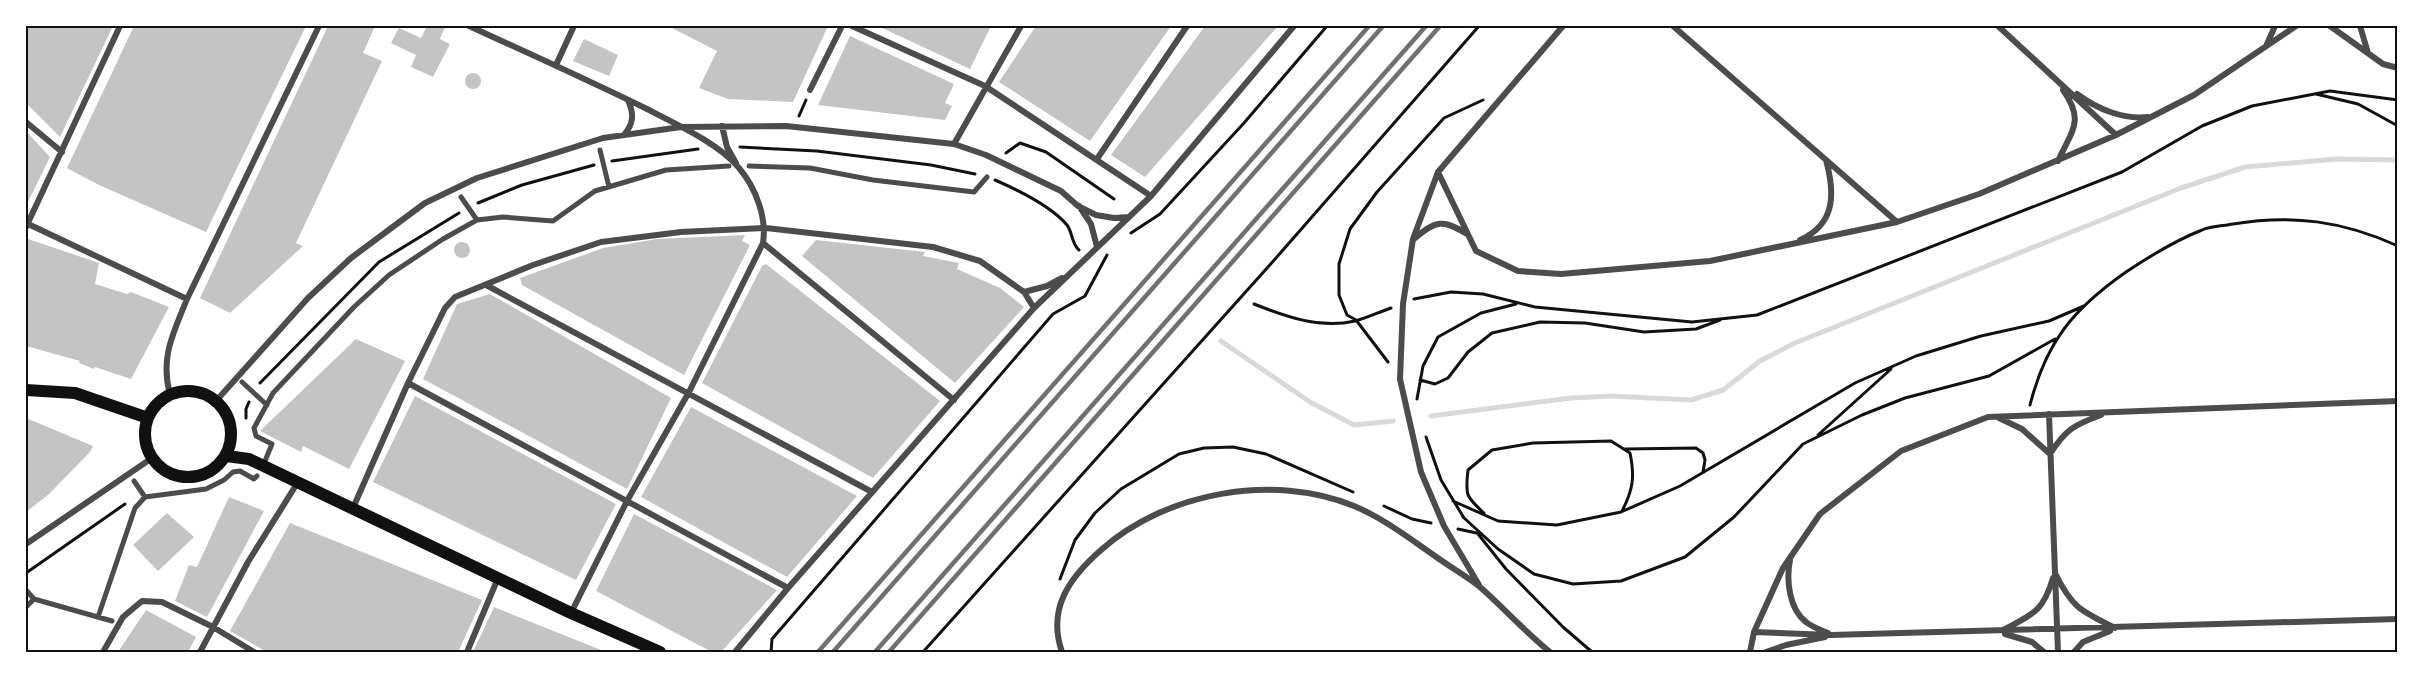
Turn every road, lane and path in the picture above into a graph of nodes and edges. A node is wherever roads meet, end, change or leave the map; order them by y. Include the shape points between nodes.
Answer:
1 (120, 26) edge
2 (319, 26) edge
3 (469, 26) edge
4 (574, 26) edge
5 (842, 26) edge
6 (852, 26) edge
7 (1021, 26) edge
8 (1187, 26) edge
9 (1294, 26) edge
10 (1327, 26) edge
11 (1479, 26) edge
12 (1563, 26) edge
13 (1673, 26) edge
14 (1998, 26) edge
15 (2275, 26) edge
16 (2296, 26) edge
17 (2330, 26) edge
18 (2360, 26) edge
19 (2266, 46) junction
20 (2369, 54) junction
21 (556, 65) junction
22 (2397, 68) edge
23 (2056, 79) junction
24 (985, 86) junction
25 (1509, 89) junction
26 (810, 90) joint
27 (2315, 94) dead end
28 (628, 100) junction
29 (2152, 116) junction
30 (26, 122) edge
31 (722, 126) junction
32 (2397, 126) edge
33 (681, 127) junction
34 (795, 127) junction
35 (624, 135) junction
36 (2116, 135) junction
37 (1020, 143) dead end
38 (954, 144) junction
39 (727, 147) junction
40 (714, 148) junction
41 (600, 150) dead end
42 (62, 152) junction
43 (1097, 159) junction
44 (1826, 159) junction
45 (2058, 161) junction
46 (603, 163) junction
47 (729, 166) dead end
48 (738, 166) junction
49 (749, 166) dead end
50 (1438, 172) junction
51 (987, 177) junction
52 (609, 187) junction
53 (1151, 196) junction
54 (461, 197) dead end
55 (1114, 199) dead end
56 (1078, 206) junction
57 (468, 208) junction
58 (1129, 217) junction
59 (477, 220) junction
60 (1897, 222) junction
61 (26, 225) edge
62 (766, 228) junction
63 (1129, 234) dead end
64 (1468, 235) junction
65 (1413, 240) junction
66 (763, 243) junction
67 (1791, 244) junction
68 (2397, 246) edge
69 (1075, 247) dead end
70 (1097, 247) junction
71 (1114, 248) dead end
72 (1070, 274) junction
73 (486, 285) junction
74 (1024, 292) junction
75 (187, 299) junction
76 (1518, 303) dead end
77 (1254, 304) dead end
78 (2084, 306) junction
79 (1034, 308) junction
80 (1728, 318) dead end
81 (1356, 320) junction
82 (2055, 339) junction
83 (1895, 366) junction
84 (1400, 379) junction
85 (1420, 380) junction
86 (242, 382) dead end
87 (408, 383) junction
88 (26, 390) edge
89 (689, 392) junction
90 (254, 393) junction
91 (170, 395) junction
92 (954, 400) junction
93 (216, 401) junction
94 (1417, 401) dead end
95 (2397, 401) edge
96 (267, 405) junction
97 (2108, 413) junction
98 (2049, 414) junction
99 (2028, 415) junction
100 (1997, 416) junction
101 (148, 418) junction
102 (246, 425) dead end
103 (1425, 434) dead end
104 (1815, 438) junction
105 (1623, 449) junction
106 (2050, 454) junction
107 (226, 456) junction
108 (152, 458) junction
109 (265, 461) dead end
110 (1702, 473) junction
111 (257, 476) dead end
112 (134, 481) dead end
113 (298, 482) junction
114 (872, 492) junction
115 (143, 495) junction
116 (627, 501) junction
117 (1454, 501) junction
118 (353, 508) junction
119 (1621, 512) junction
120 (1487, 516) junction
121 (1463, 517) junction
122 (26, 544) edge
123 (1790, 558) junction
124 (2055, 572) junction
125 (26, 573) edge
126 (498, 578) junction
127 (1480, 587) junction
128 (788, 588) junction
129 (26, 590) edge
130 (34, 599) junction
131 (26, 607) edge
132 (571, 613) junction
133 (98, 617) junction
134 (2397, 619) edge
135 (112, 621) dead end
136 (213, 627) junction
137 (2116, 628) junction
138 (2057, 630) junction
139 (1754, 632) junction
140 (1999, 632) junction
141 (1831, 635) junction
142 (103, 652) edge
143 (200, 652) edge
144 (254, 652) edge
145 (467, 652) edge
146 (659, 652) edge
147 (735, 652) edge
148 (771, 652) edge
149 (923, 652) edge
150 (1062, 652) edge
151 (1550, 652) edge
152 (1592, 652) edge
153 (1750, 652) edge
154 (1766, 652) edge
155 (2044, 652) edge
156 (2058, 652) edge
157 (2074, 652) edge

1 - 42 street
2 - 75 street
3 - 21 street
4 - 21 street
5 - 26 street
6 - 24 street
7 - 24 street
8 - 43 street
9 - 53 street
10 - 63 path via 1160,214
11 - 149 path
12 - 25 street
13 - 44 street
14 - 23 street
15 - 19 street
16 - 19 street
17 - 20 street
18 - 20 street
19 - 29 street via 2194,95
20 - 22 street
21 - 28 street
23 - 29 street via 2085,100 2112,112 2132,119
23 - 36 street
23 - 45 street via 2076,115
24 - 38 street
24 - 43 street
25 - 50 street
25 - 81 path via 1443,118 1377,192 1350,229 1339,264 1339,295 1347,315
26 - 34 path
27 - 32 path via 2358,104
28 - 33 street
28 - 35 street via 633,120
29 - 36 street
30 - 42 street
31 - 33 street
31 - 34 street
31 - 39 street
33 - 35 street
33 - 40 street
34 - 38 street
35 - 93 street via 603,138 477,178 425,203 351,258 308,298
36 - 45 street
37 - 55 path via 1046,152
38 - 56 street via 986,154 1051,186
39 - 48 street
39 - 51 path via 817,151 932,165
40 - 46 path
40 - 48 street
41 - 46 street
42 - 61 street
43 - 53 street
44 - 60 street
44 - 67 street via 1832,188 1830,210 1816,230
45 - 60 street
46 - 52 street
46 - 57 path via 522,185
47 - 52 street via 666,170
48 - 62 street via 758,201
49 - 51 street via 810,168 974,192
50 - 64 street
50 - 65 street
51 - 69 path via 1042,204 1068,226
52 - 59 street via 595,191 553,221 503,217
53 - 58 street
54 - 57 street
56 - 58 street via 1096,215
56 - 70 street via 1091,224
57 - 59 street
57 - 90 path via 378,262
58 - 70 street
59 - 96 street via 389,274 273,393
60 - 67 street
61 - 75 street
62 - 66 street
62 - 73 street via 681,232 601,242
62 - 74 street via 933,247 980,261
64 - 65 street via 1456,226 1442,223 1432,225
64 - 67 street via 1476,251 1518,271 1561,274 1710,261
65 - 84 street via 1403,304
66 - 89 street
66 - 92 street
68 - 78 path via 2319,221 2259,220 2204,229 2155,252
70 - 72 street
71 - 148 path via 1085,296 1053,314 772,639
72 - 74 street
72 - 79 street
73 - 87 street via 455,297 445,308
73 - 89 street
74 - 79 street
75 - 91 street via 167,358 165,374
76 - 85 path via 1481,313 1438,337
77 - 81 path via 1292,319 1334,324
78 - 82 path
78 - 83 path via 2049,321 1981,336
79 - 92 street
80 - 85 path via 1696,329 1644,332 1585,323 1540,322 1492,333 1468,352 1448,378 1435,384
81 - 84 path
82 - 99 path via 2036,383
82 - 104 path via 1989,376 1905,398
83 - 104 path
83 - 110 path via 1854,383
84 - 127 street via 1421,472 1444,526
85 - 94 path
86 - 90 street
87 - 116 street
87 - 118 street
88 - 101 main road via 75,393
89 - 114 street
89 - 116 street
90 - 96 street
90 - 102 path via 246,409
91 - 93 main road via 194,392
91 - 101 main road
92 - 114 street
93 - 107 main road via 230,421
95 - 97 street
96 - 109 street via 254,428 256,436 272,444
97 - 98 street
97 - 106 street via 2076,424 2062,435
98 - 99 street
98 - 106 street
99 - 100 street
100 - 106 street via 2022,429
100 - 123 street via 1901,451 1820,514
101 - 108 main road via 146,445
103 - 117 path
104 - 121 path via 1803,444 1734,517 1685,557 1621,581 1573,584 1534,574 1498,549
105 - 110 path via 1696,448 1705,460
105 - 119 path via 1630,453 1634,485
105 - 120 path via 1611,441 1533,443 1492,450 1468,470 1466,490 1468,499
106 - 124 street
107 - 108 main road via 204,475 189,478 162,469
107 - 113 main road via 249,459
108 - 122 street
110 - 119 path
111 - 115 street via 233,472 206,489
112 - 115 street
113 - 118 main road
113 - 136 street
114 - 128 street
115 - 125 path
115 - 133 street via 135,508
116 - 128 street
116 - 132 street
117 - 120 path
117 - 121 path
118 - 126 main road
119 - 120 path via 1557,525 1498,521
121 - 152 path via 1506,569
123 - 139 street
123 - 141 street via 1793,606 1806,622
124 - 137 street via 2068,598 2081,611
124 - 138 street
124 - 140 street via 2047,598 2034,614
126 - 132 main road
126 - 145 street
127 - 150 street via 1379,518 1352,506 1297,493 1232,492 1200,498 1151,517 1127,529 1101,550 1065,590 1057,615
127 - 151 street
128 - 147 street
129 - 130 street
130 - 131 street
130 - 133 street
132 - 146 main road
133 - 135 street
134 - 137 street
136 - 142 street via 160,601 142,601 123,617
136 - 143 street
136 - 144 street
137 - 138 street
137 - 157 street via 2083,642
138 - 140 street
138 - 156 street
139 - 141 street
139 - 153 street
140 - 141 street
140 - 155 street via 2032,642
141 - 154 street

